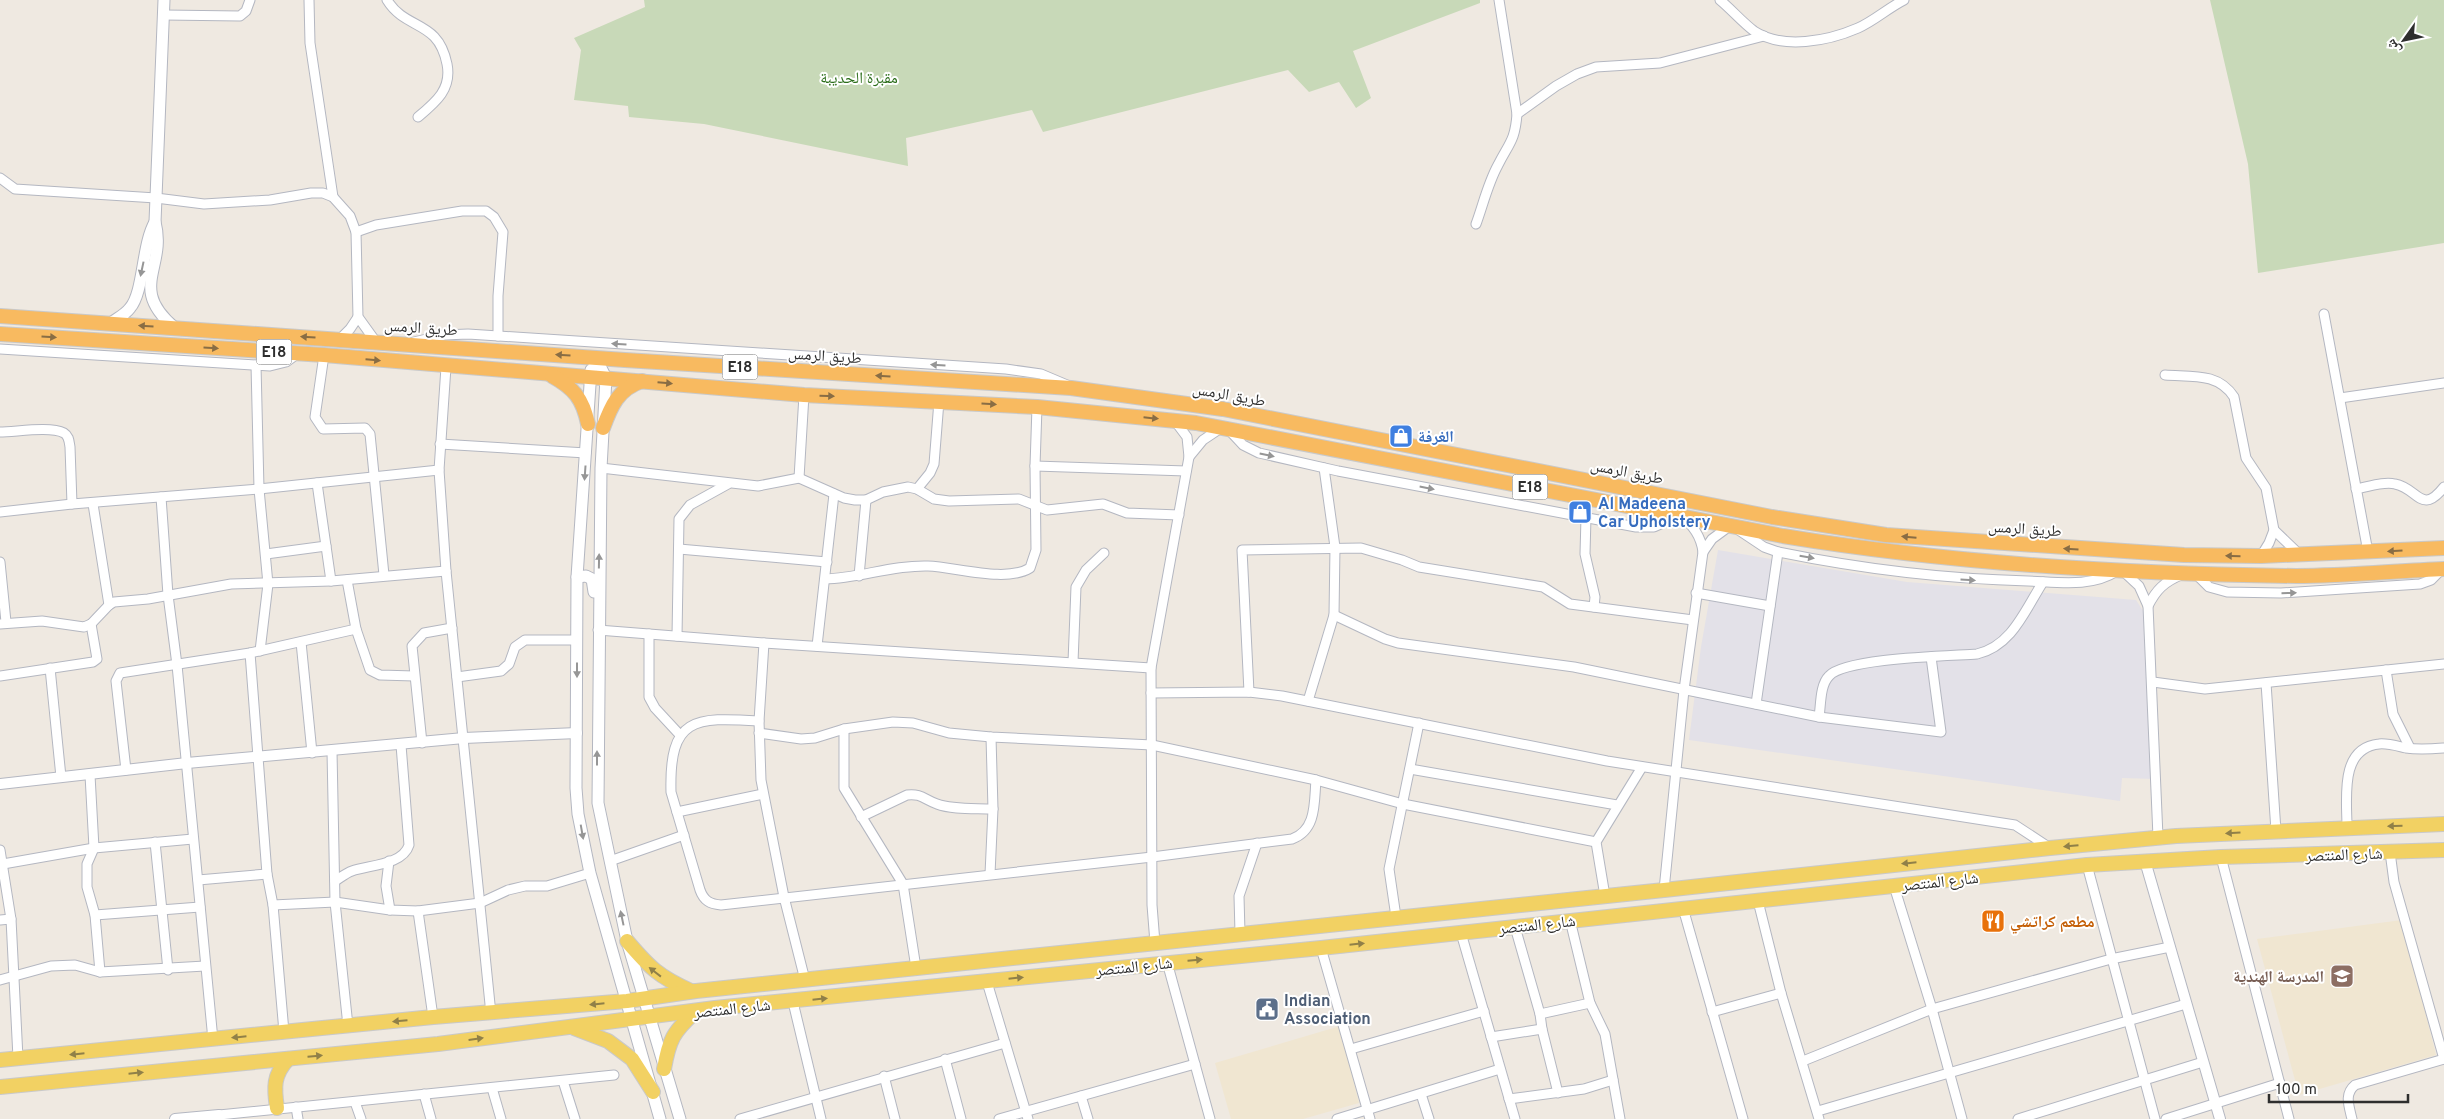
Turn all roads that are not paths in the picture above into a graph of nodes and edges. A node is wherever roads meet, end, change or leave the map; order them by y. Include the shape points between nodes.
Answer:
1 (164, 0) edge
2 (250, 0) edge
3 (309, 0) edge
4 (387, 0) edge
5 (1499, 0) edge
6 (1720, 0) edge
7 (1904, 0) edge
8 (164, 15) junction
9 (1764, 36) junction
10 (1517, 114) junction
11 (418, 117) dead end
12 (0, 178) edge
13 (333, 197) junction
14 (156, 198) junction
15 (154, 222) junction
16 (1476, 224) dead end
17 (356, 232) junction
18 (2324, 314) dead end
19 (0, 316) edge
20 (358, 317) junction
21 (109, 324) junction
22 (175, 328) junction
23 (0, 334) edge
24 (498, 336) junction
25 (340, 339) junction
26 (376, 342) junction
27 (409, 344) junction
28 (0, 349) edge
29 (297, 354) junction
30 (324, 355) junction
31 (595, 359) junction
32 (256, 365) junction
33 (446, 367) junction
34 (547, 373) junction
35 (2165, 375) dead end
36 (590, 376) junction
37 (606, 378) junction
38 (644, 381) junction
39 (2444, 383) edge
40 (1071, 388) junction
41 (804, 395) junction
42 (2340, 398) junction
43 (939, 402) junction
44 (1037, 407) junction
45 (1175, 421) junction
46 (588, 424) junction
47 (603, 428) junction
48 (1224, 428) junction
49 (0, 432) edge
50 (440, 444) junction
51 (586, 453) junction
52 (1189, 457) junction
53 (1035, 466) junction
54 (600, 468) junction
55 (1324, 468) junction
56 (439, 470) junction
57 (1186, 471) junction
58 (375, 477) junction
59 (799, 478) junction
60 (317, 483) junction
61 (728, 484) junction
62 (2444, 487) edge
63 (917, 488) junction
64 (259, 489) junction
65 (2356, 489) junction
66 (834, 494) junction
67 (161, 497) junction
68 (866, 500) junction
69 (72, 504) junction
70 (93, 504) junction
71 (1035, 506) junction
72 (0, 512) edge
73 (1179, 515) junction
74 (1681, 515) junction
75 (1586, 517) junction
76 (1731, 525) junction
77 (2274, 530) junction
78 (326, 546) junction
79 (1335, 547) junction
80 (2444, 548) edge
81 (679, 549) junction
82 (1703, 552) junction
83 (1778, 552) junction
84 (2368, 552) junction
85 (1104, 553) dead end
86 (266, 554) junction
87 (2299, 555) junction
88 (2261, 556) junction
89 (0, 562) edge
90 (827, 562) junction
91 (2443, 569) edge
92 (446, 571) junction
93 (2120, 571) junction
94 (2190, 573) junction
95 (384, 576) junction
96 (577, 576) junction
97 (859, 576) junction
98 (825, 579) junction
99 (347, 580) junction
100 (331, 581) junction
101 (2043, 582) junction
102 (268, 584) junction
103 (1696, 593) junction
104 (168, 595) junction
105 (109, 605) junction
106 (1770, 606) junction
107 (2148, 606) junction
108 (1594, 607) junction
109 (1334, 615) junction
110 (1692, 620) junction
111 (3, 623) edge
112 (91, 624) junction
113 (452, 628) junction
114 (356, 629) junction
115 (598, 630) junction
116 (649, 634) junction
117 (677, 636) junction
118 (577, 640) junction
119 (301, 642) junction
120 (764, 643) junction
121 (817, 646) junction
122 (260, 650) junction
123 (250, 653) junction
124 (1931, 658) junction
125 (1073, 662) junction
126 (2444, 664) edge
127 (177, 665) junction
128 (50, 668) junction
129 (1151, 668) junction
130 (2386, 670) junction
131 (0, 676) edge
132 (414, 676) junction
133 (457, 676) junction
134 (2153, 682) junction
135 (2266, 683) junction
136 (1684, 690) junction
137 (1249, 692) junction
138 (1151, 693) junction
139 (1308, 701) junction
140 (1756, 704) junction
141 (1819, 717) junction
142 (759, 721) junction
143 (1419, 723) junction
144 (844, 728) junction
145 (577, 733) junction
146 (760, 733) junction
147 (680, 735) junction
148 (991, 737) junction
149 (464, 738) junction
150 (422, 742) junction
151 (401, 744) junction
152 (1152, 745) junction
153 (2410, 748) junction
154 (2444, 748) edge
155 (332, 751) junction
156 (312, 753) junction
157 (258, 757) junction
158 (187, 763) junction
159 (1642, 767) junction
160 (1410, 769) junction
161 (126, 770) junction
162 (1675, 773) junction
163 (90, 775) junction
164 (61, 777) junction
165 (1316, 780) junction
166 (0, 784) edge
167 (763, 794) junction
168 (1403, 804) junction
169 (1618, 805) junction
170 (993, 809) junction
171 (677, 812) junction
172 (861, 817) junction
173 (2444, 824) edge
174 (2347, 827) junction
175 (2276, 831) junction
176 (684, 836) junction
177 (2158, 837) junction
178 (193, 838) junction
179 (155, 842) junction
180 (1596, 842) junction
181 (1257, 843) junction
182 (94, 848) junction
183 (2050, 848) junction
184 (2444, 850) edge
185 (0, 852) edge
186 (2390, 852) junction
187 (1152, 857) junction
188 (2221, 857) junction
189 (389, 860) junction
190 (610, 861) junction
191 (2145, 861) junction
192 (3, 864) junction
193 (2087, 864) junction
194 (267, 874) junction
195 (590, 874) junction
196 (990, 874) junction
197 (198, 880) junction
198 (335, 881) junction
199 (903, 884) junction
200 (1894, 886) junction
201 (1664, 890) junction
202 (1605, 896) junction
203 (784, 897) junction
204 (1758, 901) junction
205 (335, 902) junction
206 (480, 903) junction
207 (273, 905) junction
208 (200, 907) junction
209 (1683, 908) junction
210 (162, 910) junction
211 (390, 910) junction
212 (418, 911) junction
213 (95, 915) junction
214 (1396, 917) junction
215 (11, 919) junction
216 (0, 920) edge
217 (1570, 920) junction
218 (1515, 927) junction
219 (1461, 933) junction
220 (1240, 934) junction
221 (627, 941) junction
222 (1155, 943) junction
223 (2170, 947) junction
224 (1322, 948) junction
225 (2111, 959) junction
226 (1167, 962) junction
227 (205, 966) junction
228 (916, 968) junction
229 (168, 970) junction
230 (100, 972) junction
231 (14, 977) junction
232 (0, 980) edge
233 (805, 980) junction
234 (987, 982) junction
235 (691, 992) junction
236 (1781, 993) junction
237 (646, 999) junction
238 (627, 1001) junction
239 (793, 1002) junction
240 (1590, 1003) junction
241 (2186, 1004) junction
242 (1932, 1009) junction
243 (1484, 1011) junction
244 (695, 1012) junction
245 (1712, 1012) junction
246 (491, 1014) junction
247 (1540, 1014) junction
248 (433, 1017) junction
249 (650, 1018) junction
250 (632, 1020) junction
251 (2130, 1021) junction
252 (348, 1026) junction
253 (571, 1026) junction
254 (1542, 1030) junction
255 (284, 1032) junction
256 (1491, 1037) junction
257 (213, 1040) junction
258 (1005, 1043) junction
259 (1351, 1049) junction
260 (18, 1058) junction
261 (288, 1059) junction
262 (945, 1059) junction
263 (2444, 1059) edge
264 (0, 1060) edge
265 (1803, 1061) junction
266 (2203, 1062) junction
267 (1195, 1064) junction
268 (1500, 1069) junction
269 (664, 1070) junction
270 (1949, 1073) junction
271 (614, 1075) dead end
272 (884, 1076) junction
273 (1613, 1080) junction
274 (2145, 1080) junction
275 (563, 1081) junction
276 (2280, 1083) junction
277 (0, 1086) edge
278 (492, 1088) junction
279 (653, 1092) junction
280 (1558, 1093) junction
281 (424, 1094) junction
282 (1422, 1094) junction
283 (815, 1096) junction
284 (1081, 1096) junction
285 (1509, 1099) junction
286 (355, 1102) junction
287 (2215, 1103) junction
288 (296, 1107) junction
289 (277, 1108) junction
290 (1026, 1115) edge
291 (1368, 1115) edge
292 (1818, 1115) edge
293 (219, 1117) edge
294 (175, 1119) edge
295 (298, 1119) edge
296 (361, 1119) edge
297 (431, 1119) edge
298 (501, 1119) edge
299 (575, 1119) edge
300 (660, 1119) edge
301 (680, 1119) edge
302 (740, 1119) edge
303 (821, 1119) edge
304 (895, 1119) edge
305 (961, 1119) edge
306 (999, 1119) edge
307 (1088, 1119) edge
308 (1210, 1119) edge
309 (1337, 1119) edge
310 (1429, 1119) edge
311 (1515, 1119) edge
312 (1620, 1119) edge
313 (1743, 1119) edge
314 (1962, 1119) edge
315 (2018, 1119) edge
316 (2155, 1119) edge
317 (2166, 1119) edge
318 (2220, 1119) edge
319 (2289, 1119) edge
320 (2352, 1119) edge

1 - 8 main road
2 - 8 street via 240,16
3 - 13 street via 310,42
4 - 11 street via 396,12 436,37 445,52 447,86 439,99
5 - 10 street
6 - 9 street
7 - 9 street via 1859,28 1816,40 1788,42
8 - 14 main road
9 - 10 street via 1660,63 1596,67 1576,74
10 - 16 street via 1516,133 1497,166
12 - 14 street via 15,189
13 - 14 street via 311,193 270,200 204,204
13 - 17 street via 350,216
14 - 15 main road
15 -> 21 main road via 134,303
15 - 22 main road via 157,235 151,297 158,313
17 - 20 street
17 - 24 street via 376,225 462,211 486,211 503,232
18 - 42 street
19 - 21 highway, طريق الرمس / E18
20 - 25 street
20 - 26 street
22 -> 21 highway, طريق الرمس / E18
25 -> 22 highway, طريق الرمس / E18
23 -> 29 highway, طريق الرمس / E18
24 - 27 street via 444,335
40 -> 24 street via 1041,374 1006,369
25 - 26 highway, طريق الرمس / E18
26 - 27 highway, طريق الرمس / E18
31 -> 27 highway, طريق الرمس / E18
28 - 32 street
29 - 30 highway, طريق الرمس / E18
29 - 32 street via 278,365
30 -> 33 highway, طريق الرمس / E18
30 - 58 street via 315,418 323,429 368,430
31 - 36 main road
31 - 37 main road
40 -> 31 highway, طريق الرمس / E18
32 - 64 street
33 - 34 highway, طريق الرمس / E18
33 - 50 street
34 - 36 highway, طريق الرمس / E18
34 - 46 highway via 576,392 585,407
35 - 77 street via 2216,379 2230,390 2246,458 2266,488
36 - 37 highway, طريق الرمس / E18
36 - 46 main road
37 - 38 highway, طريق الرمس / E18
37 - 47 main road
38 -> 41 highway, طريق الرمس / E18
38 - 47 highway via 630,386 618,396
39 - 42 street
88 -> 40 highway, طريق الرمس / E18 via 2184,555 1877,534 1772,517 1223,409
41 -> 43 highway, طريق الرمس / E18
41 - 59 street
42 - 65 street
43 -> 44 highway, طريق الرمس / E18
43 - 63 street via 934,464
44 -> 45 highway, طريق الرمس / E18
44 - 53 street
45 - 48 highway, طريق الرمس / E18
45 - 52 street via 1187,437
46 - 51 main road
47 - 54 main road
48 - 52 street via 1203,440
48 -> 55 street via 1252,451
48 - 74 highway, طريق الرمس / E18
49 - 69 street via 43,430 64,433 69,438
50 - 51 street
50 - 56 street
51 -> 96 main road
52 - 57 street
53 - 57 street
53 - 71 street
54 - 61 street
115 -> 54 main road
55 -> 75 street
55 - 79 street
56 - 58 street
56 - 92 street
57 - 73 street
58 - 60 street
58 - 95 street
59 - 61 street via 758,486
59 - 66 street
60 - 64 street
60 - 78 street
61 - 81 street via 683,512 679,518
62 - 65 street via 2430,500 2423,500 2395,483
63 - 68 street via 900,488
63 - 71 street via 934,498 949,501 1020,499
64 - 67 street
64 - 86 street
65 - 84 street
66 - 68 street
66 - 90 street
67 - 70 street
67 - 104 street
68 - 97 street
69 - 70 street
69 - 72 street
70 - 105 street
71 - 73 street via 1053,510 1103,504 1127,514
71 - 97 street via 1036,550 1030,568 1022,573 909,566
73 - 129 street
74 - 75 street via 1660,525 1642,528
74 - 76 highway, طريق الرمس / E18
74 - 82 street via 1699,536
75 - 108 street via 1586,559 1595,597
76 - 82 street via 1712,539
76 - 83 street via 1764,547
76 - 93 highway, طريق الرمس / E18 via 1857,548
77 - 87 street
77 - 88 street
78 - 86 street
78 - 100 street
79 - 108 street via 1361,548 1419,567 1543,587 1570,604
79 - 109 street
79 - 137 street via 1242,550
80 -> 84 highway, طريق الرمس / E18
81 - 90 street
81 - 117 street
82 - 103 street
83 -> 101 street via 1939,578
83 - 106 street
84 - 87 highway, طريق الرمس / E18
85 - 125 street via 1086,570 1076,587
86 - 102 street
87 - 88 highway, طريق الرمس / E18
89 - 111 street
90 - 98 street
94 -> 91 highway, طريق الرمس / E18 via 2298,576
92 - 95 street
92 - 113 street
93 - 94 highway, طريق الرمس / E18
93 - 101 street via 2092,581
93 - 107 street via 2139,586
94 - 107 street via 2167,581 2156,590
95 - 99 street
96 - 115 main road via 590,577 595,583 593,621
96 - 118 main road
97 - 98 street
98 - 121 street
99 - 100 street
99 - 114 street
100 - 102 street
101 - 124 street via 2008,637 1991,650
102 - 104 street via 231,584
102 - 122 street
103 - 106 street
103 - 110 street
104 - 105 street
104 - 127 street
105 - 112 street
106 - 140 street
107 - 134 street
108 - 110 street
109 - 136 street via 1398,643 1574,667
109 - 139 street
110 - 136 street
111 - 112 street via 58,622 84,627
112 - 128 street via 97,659
113 - 132 street via 424,632 415,641 412,646
113 - 133 street
114 - 119 street
114 - 132 street via 370,670 380,675
115 - 116 street
190 -> 115 main road via 598,803
116 - 117 street
116 - 147 street via 649,697
117 - 120 street
118 - 133 street via 525,640 515,647 509,664 501,671
118 -> 145 main road
119 - 122 street
119 - 156 street
120 - 121 street
120 - 142 street
121 - 125 street
122 - 123 street
123 - 127 street
123 - 157 street
124 - 141 street via 1878,662 1835,670 1824,684
124 - 141 street via 1941,732
125 - 129 street
126 - 130 street
127 - 158 street
127 - 161 street via 117,676
128 - 131 street
128 - 164 street
129 - 138 street
130 - 135 street
130 - 153 street via 2392,714
132 - 150 street
133 - 149 street
134 - 135 street via 2205,689
134 - 177 street
135 - 175 street
136 - 140 street
136 - 162 street
137 - 138 street
137 - 139 street
138 - 152 street
139 - 143 street
140 - 141 street
142 - 146 street
142 - 147 street via 702,720 690,725
143 - 159 street
143 - 160 street
144 - 146 street via 815,738 801,739
144 - 148 street via 913,723 949,733
144 - 172 street via 844,788
145 - 149 street
145 -> 195 main road via 576,788
146 - 167 street
147 - 171 street via 670,777
148 - 152 street
148 - 170 street
149 - 150 street
149 - 206 street
150 - 151 street
151 - 155 street
151 - 189 street via 410,845 401,856
152 - 165 street
152 - 187 street
153 - 154 street
153 - 174 street via 2380,744 2355,756 2347,779
155 - 156 street
155 - 198 street
156 - 157 street
157 - 158 street
157 - 194 street
158 - 161 street
158 - 178 street
159 - 162 street
159 - 169 street
160 - 168 street
160 - 169 street
161 - 163 street
162 - 183 street via 2015,825
162 - 201 street
163 - 164 street
163 - 182 street
164 - 166 street
165 - 168 street
165 - 181 street via 1311,822 1307,830 1292,839
167 - 171 street
167 - 203 street
168 - 180 street
168 - 214 street via 1389,869
169 - 180 street
170 - 172 street via 938,805 915,794
170 - 196 street
171 - 176 street
172 - 199 street
173 -> 174 main road, شارع المنتصر
174 - 175 main road, شارع المنتصر
175 -> 177 main road, شارع المنتصر
176 - 190 street
176 - 203 street via 705,900 721,905
177 -> 183 main road, شارع المنتصر
178 - 179 street
178 - 197 street
179 - 182 street
179 - 210 street
180 - 202 street
181 - 187 street
181 - 220 street via 1239,896
182 - 192 street
182 - 213 street via 86,864 87,887
183 -> 201 main road, شارع المنتصر
184 - 186 main road, شارع المنتصر
185 - 192 street
186 - 188 main road, شارع المنتصر
186 - 263 street via 2394,882
187 - 196 street
187 - 222 street
188 - 191 main road, شارع المنتصر
188 - 276 street
189 - 198 street via 351,871
189 - 211 street via 386,886
221 -> 190 main road
191 - 193 main road, شارع المنتصر
191 - 223 street
192 - 215 street
193 - 200 main road, شارع المنتصر
193 - 225 street
194 - 197 street
194 - 207 street
195 - 206 street via 547,886 508,890
195 - 238 main road
196 - 199 street
197 - 208 street
198 - 205 street
199 - 203 street
199 - 228 street
200 - 204 main road, شارع المنتصر
200 - 242 street
201 - 202 main road, شارع المنتصر
202 - 214 main road, شارع المنتصر
203 - 233 street
204 - 209 main road, شارع المنتصر
204 - 236 street
205 - 207 street
205 - 211 street
205 - 252 street
206 - 212 street
206 - 246 street
207 - 255 street
208 - 210 street
208 - 227 street
209 - 217 main road, شارع المنتصر
209 - 245 street
210 - 213 street
210 - 229 street
211 - 212 street
212 - 248 street
213 - 230 street
214 - 220 main road, شارع المنتصر
215 - 216 street
215 - 231 street
217 - 218 main road, شارع المنتصر
217 - 240 street
218 - 219 main road, شارع المنتصر
218 - 247 street
224 -> 219 main road, شارع المنتصر
219 - 243 street
220 - 222 main road, شارع المنتصر
235 -> 221 main road via 666,980 647,965
221 - 237 main road
222 - 228 main road, شارع المنتصر
223 - 225 street
223 - 241 street
226 -> 224 main road, شارع المنتصر
224 - 259 street
225 - 242 street
225 - 251 street
234 -> 226 main road, شارع المنتصر
226 - 267 street
227 - 229 street
227 - 257 street
228 - 233 main road, شارع المنتصر
229 - 230 street
230 - 231 street via 75,965 51,966
231 - 232 street
231 - 260 street
233 - 235 main road, شارع المنتصر
239 -> 234 main road, شارع المنتصر
234 - 258 street
235 - 237 main road, شارع المنتصر
236 - 245 street
236 - 265 street
237 - 238 main road, شارع المنتصر
237 - 249 main road
238 -> 246 main road, شارع المنتصر
238 - 250 main road
239 - 244 main road, شارع المنتصر
239 - 283 street
240 - 247 street
240 - 273 street via 1605,1034
241 - 251 street
241 - 266 street
242 - 265 street
242 - 270 street
243 - 256 street
243 - 259 street
244 - 249 main road, شارع المنتصر
244 - 269 main road via 677,1029 668,1044
245 - 313 street
246 - 248 main road, شارع المنتصر
247 - 254 street
248 -> 252 main road, شارع المنتصر
249 - 250 main road, شارع المنتصر
249 - 269 main road
250 - 253 main road, شارع المنتصر
250 - 279 main road
251 - 270 street
251 - 274 street
252 - 255 main road, شارع المنتصر
261 -> 253 main road, شارع المنتصر
253 - 279 main road via 608,1041 632,1059
254 - 256 street
254 - 280 street
255 -> 257 main road, شارع المنتصر
256 - 268 street
257 -> 260 main road, شارع المنتصر
258 - 262 street
258 - 290 street
259 - 291 street
260 - 264 main road, شارع المنتصر
277 -> 261 main road, شارع المنتصر
261 - 289 main road via 276,1077
262 - 272 street
262 - 305 street
263 - 320 street via 2355,1085 2350,1089 2347,1100
265 - 292 street
266 - 274 street
266 - 287 street
267 - 284 street
267 - 308 street
268 - 282 street
268 - 285 street
269 - 301 main road
270 - 292 street
270 - 314 street
271 - 275 street
272 - 283 street
272 - 304 street
273 - 280 street
273 - 312 street
274 - 315 street
274 - 316 street
275 - 278 street
275 - 299 street
276 - 287 street
276 - 319 street
278 - 281 street
278 - 298 street
279 - 300 main road
280 - 285 street
281 - 286 street
281 - 297 street
282 - 291 street
282 - 310 street
283 - 302 street
283 - 303 street
284 - 290 street
284 - 307 street
285 - 311 street
286 - 288 street
286 - 296 street
287 - 317 street
287 - 318 street
288 - 289 street
288 - 295 street
289 - 293 street
290 - 306 street
291 - 309 street
293 - 294 street

